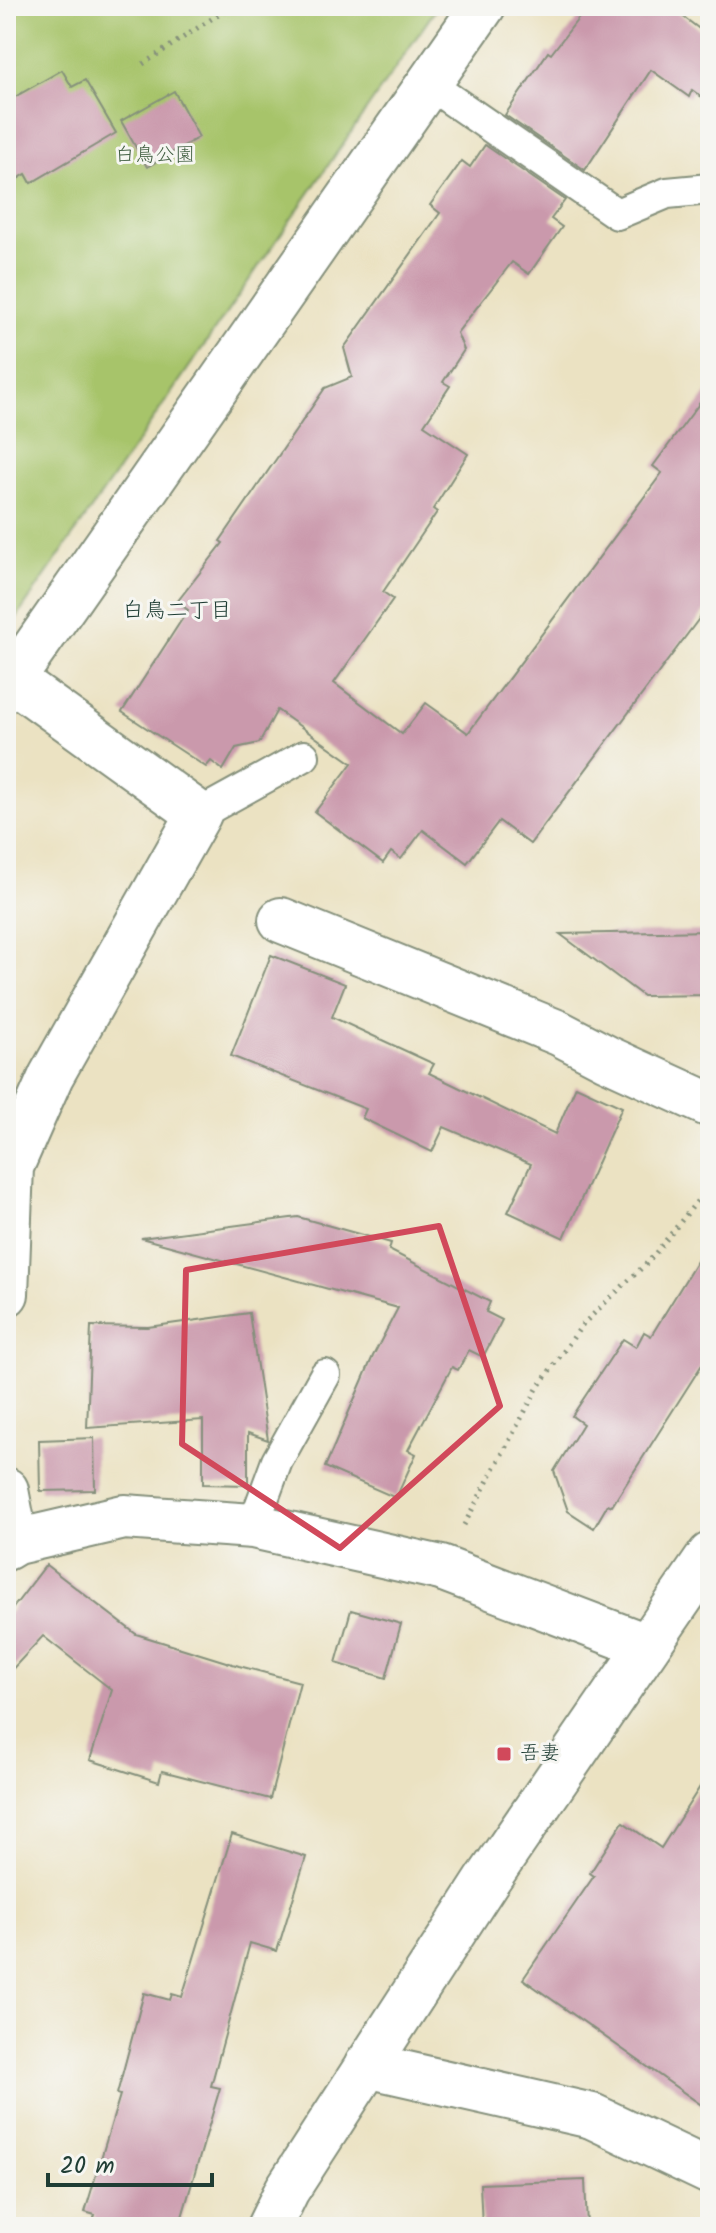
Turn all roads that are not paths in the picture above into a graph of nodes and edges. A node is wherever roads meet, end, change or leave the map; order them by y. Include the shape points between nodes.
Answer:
1 (483, 6) edge
2 (427, 83) junction
3 (710, 189) edge
4 (8, 681) edge
5 (304, 756) dead end
6 (199, 814) junction
7 (281, 920) dead end
8 (710, 1105) edge
9 (6, 1294) edge
10 (325, 1375) dead end
11 (6, 1490) edge
12 (253, 1526) junction
13 (11, 1545) edge
14 (710, 1555) edge
15 (646, 1646) junction
16 (367, 2065) junction
17 (710, 2172) edge
18 (269, 2227) edge

1 - 2 street
2 - 3 lane via 617,214 667,193
2 - 4 street
4 - 6 street
5 - 6 lane
6 - 9 street via 51,1076 11,1167
7 - 8 street via 559,1033
10 - 12 lane via 277,1461
11 - 13 street
12 - 13 street via 124,1517
12 - 15 street via 441,1568
14 - 15 street
15 - 16 street
16 - 17 street via 592,2116
16 - 18 street

